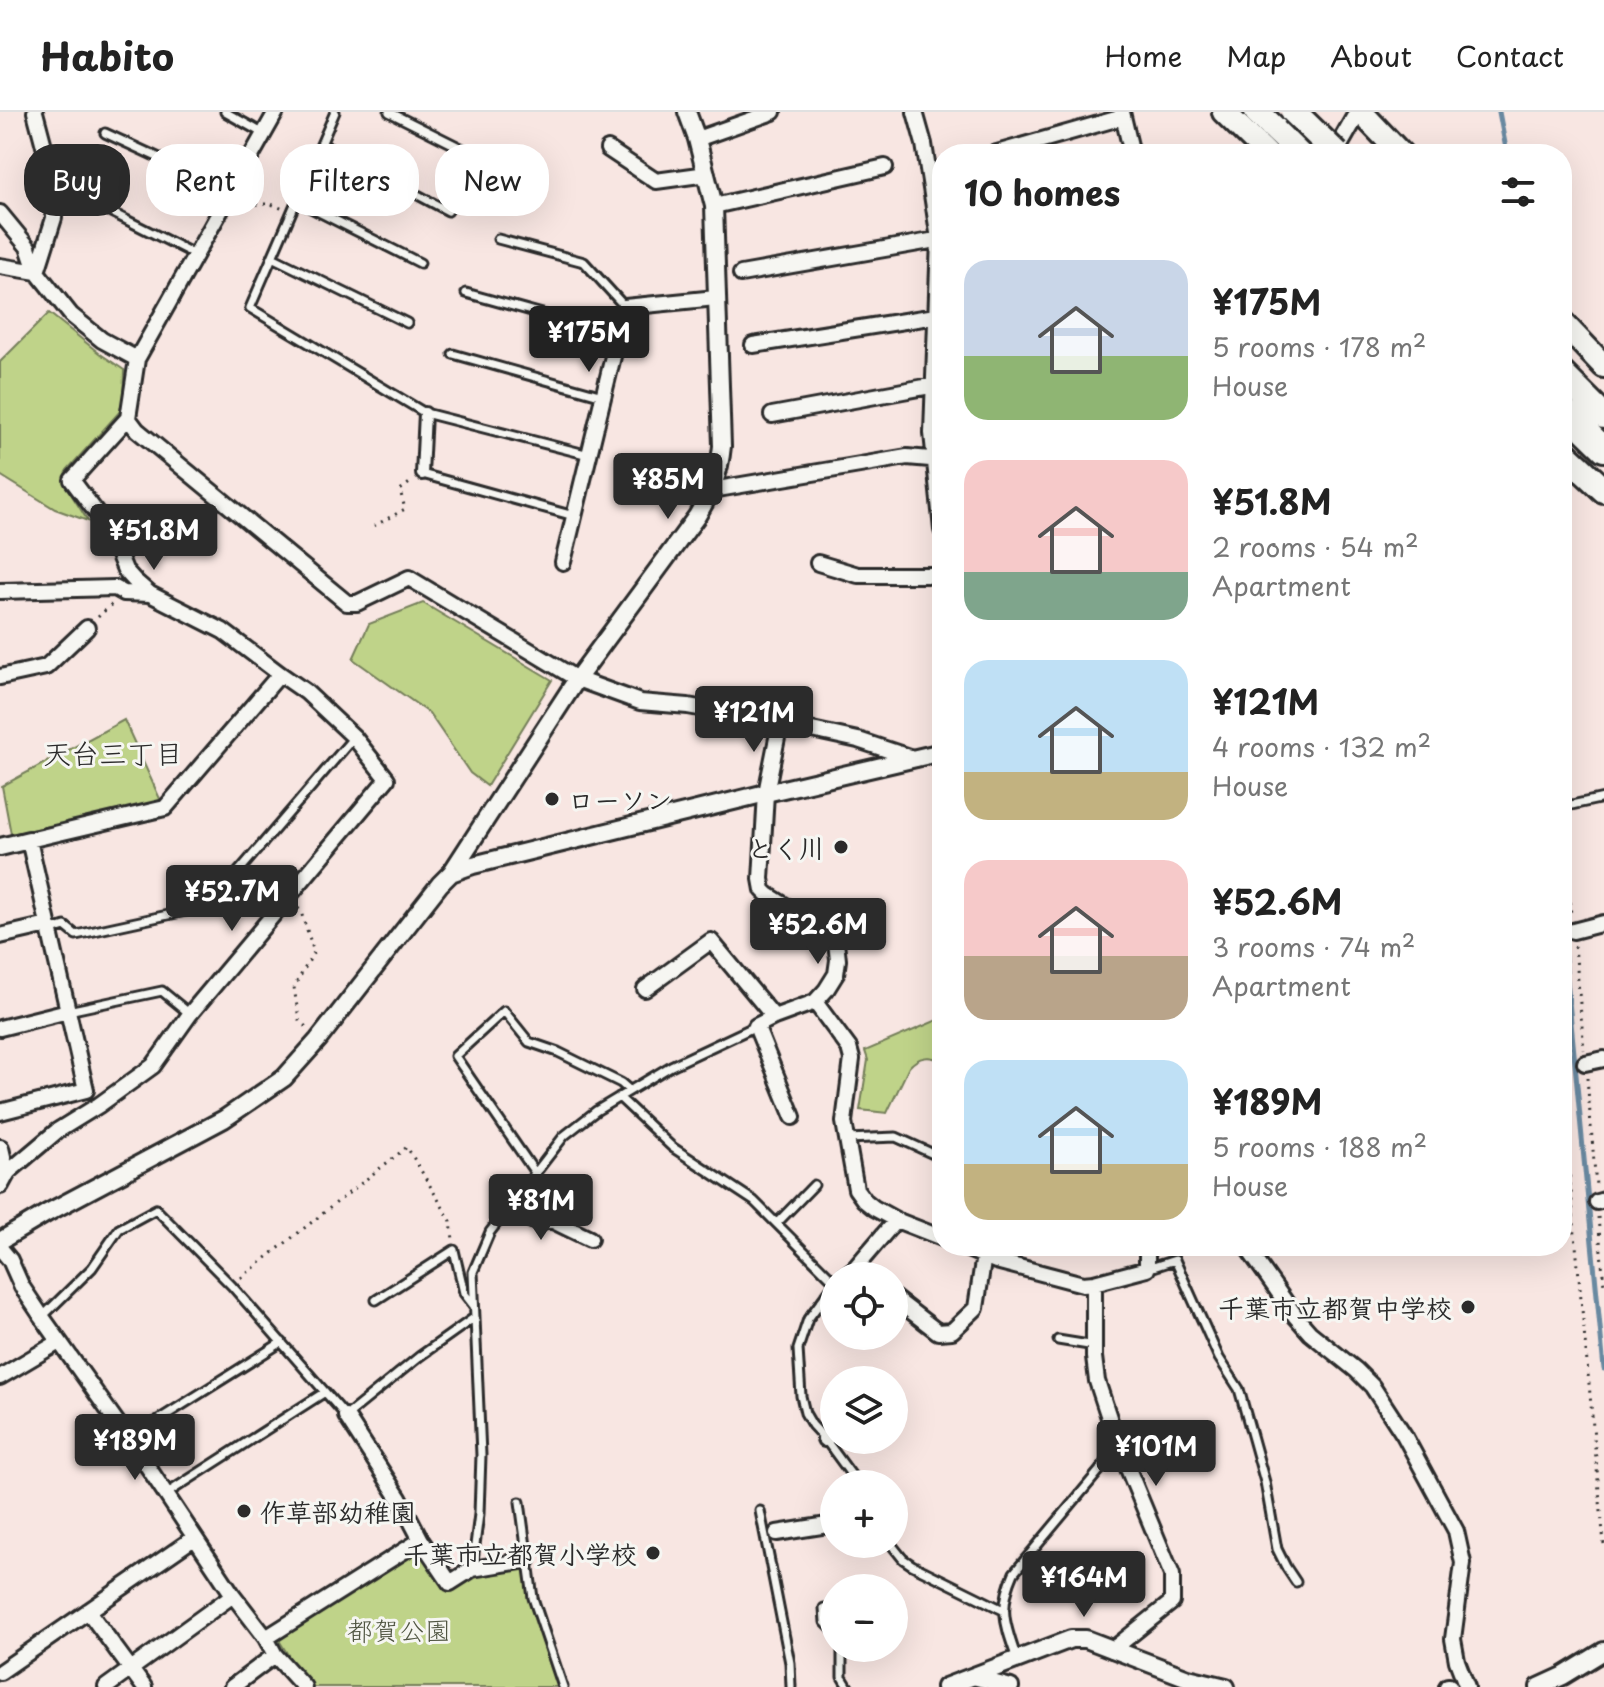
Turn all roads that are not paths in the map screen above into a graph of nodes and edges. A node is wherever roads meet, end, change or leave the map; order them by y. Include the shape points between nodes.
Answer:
1 (35, 112) edge
2 (225, 112) edge
3 (276, 112) edge
4 (335, 112) edge
5 (389, 112) edge
6 (687, 112) edge
7 (773, 112) edge
8 (915, 112) edge
9 (1224, 112) edge
10 (1294, 112) edge
11 (1359, 112) edge
12 (1258, 113) edge
13 (1123, 114) edge
14 (105, 133) dead end
15 (264, 134) junction
16 (697, 139) junction
17 (260, 144) edge
18 (322, 144) edge
19 (453, 144) edge
20 (1026, 144) edge
21 (1130, 144) edge
22 (1257, 144) edge
23 (1291, 144) edge
24 (1326, 144) edge
25 (1341, 144) edge
26 (1391, 144) edge
27 (608, 149) dead end
28 (146, 153) edge
29 (885, 167) dead end
30 (707, 174) junction
31 (932, 192) edge
32 (714, 206) junction
33 (0, 213) edge
34 (119, 216) edge
35 (223, 216) edge
36 (290, 216) edge
37 (327, 216) edge
38 (498, 239) dead end
39 (932, 240) edge
40 (196, 255) junction
41 (272, 257) junction
42 (420, 263) dead end
43 (0, 266) edge
44 (37, 272) junction
45 (741, 274) dead end
46 (466, 293) dead end
47 (716, 298) junction
48 (625, 307) junction
49 (932, 316) edge
50 (407, 323) dead end
51 (1572, 332) edge
52 (618, 335) junction
53 (753, 345) dead end
54 (453, 354) dead end
55 (137, 359) junction
56 (1604, 366) edge
57 (1572, 384) edge
58 (932, 386) edge
59 (603, 396) junction
60 (425, 413) junction
61 (772, 415) dead end
62 (1604, 416) edge
63 (128, 418) junction
64 (1572, 418) edge
65 (1604, 449) edge
66 (589, 455) junction
67 (932, 459) edge
68 (1572, 460) edge
69 (1572, 462) edge
70 (422, 474) joint
71 (712, 490) junction
72 (1604, 490) edge
73 (1604, 497) edge
74 (574, 516) junction
75 (563, 562) dead end
76 (818, 563) dead end
77 (932, 575) edge
78 (0, 591) edge
79 (150, 594) junction
80 (87, 628) road end
81 (280, 674) junction
82 (0, 677) edge
83 (577, 679) junction
84 (780, 723) junction
85 (354, 737) junction
86 (932, 755) edge
87 (915, 759) junction
88 (766, 793) junction
89 (1604, 798) edge
90 (1572, 805) edge
91 (29, 840) junction
92 (0, 847) edge
93 (451, 873) junction
94 (1604, 923) edge
95 (49, 928) junction
96 (1573, 931) dead end
97 (0, 936) edge
98 (645, 989) dead end
99 (815, 1002) junction
100 (68, 1011) junction
101 (190, 1014) junction
102 (774, 1017) junction
103 (756, 1026) junction
104 (0, 1028) edge
105 (1604, 1059) edge
106 (1585, 1063) dead end
107 (629, 1090) junction
108 (619, 1097) junction
109 (0, 1112) edge
110 (793, 1117) dead end
111 (847, 1139) junction
112 (0, 1148) edge
113 (932, 1153) edge
114 (536, 1174) junction
115 (3, 1180) edge
116 (814, 1185) dead end
117 (509, 1208) junction
118 (896, 1220) junction
119 (777, 1223) junction
120 (932, 1234) edge
121 (590, 1239) dead end
122 (0, 1241) edge
123 (0, 1248) edge
124 (984, 1256) edge
125 (986, 1256) edge
126 (1147, 1256) edge
127 (1253, 1256) edge
128 (864, 1262) edge
129 (820, 1268) edge
130 (1147, 1269) junction
131 (1094, 1283) junction
132 (376, 1300) dead end
133 (820, 1302) edge
134 (474, 1306) junction
135 (908, 1309) edge
136 (42, 1317) junction
137 (475, 1317) junction
138 (1058, 1340) dead end
139 (59, 1342) junction
140 (282, 1342) junction
141 (1095, 1346) junction
142 (0, 1377) edge
143 (325, 1392) junction
144 (346, 1416) junction
145 (820, 1429) edge
146 (128, 1439) junction
147 (1117, 1442) junction
148 (166, 1494) junction
149 (520, 1502) dead end
150 (760, 1511) dead end
151 (820, 1526) edge
152 (777, 1533) dead end
153 (194, 1538) junction
154 (421, 1540) junction
155 (902, 1558) edge
156 (528, 1560) junction
157 (472, 1569) junction
158 (1296, 1582) dead end
159 (233, 1595) junction
160 (1003, 1610) junction
161 (88, 1611) junction
162 (266, 1638) junction
163 (1112, 1650) junction
164 (1604, 1651) edge
165 (275, 1655) junction
166 (1017, 1659) junction
167 (842, 1662) edge
168 (130, 1670) junction
169 (0, 1672) edge
170 (973, 1677) junction
171 (1564, 1681) edge
172 (106, 1687) edge
173 (144, 1687) edge
174 (232, 1687) edge
175 (304, 1687) edge
176 (563, 1687) edge
177 (791, 1687) edge
178 (848, 1687) edge
179 (945, 1687) edge
180 (1011, 1687) edge
181 (1226, 1687) edge
182 (1467, 1687) edge
183 (1539, 1687) edge

1 - 44 street via 53,180 54,218
2 - 15 lane
3 - 15 street
4 - 18 lane
5 - 19 lane
6 - 16 street
7 - 16 street
8 - 31 street
9 - 22 highway
10 - 24 highway, bridge
11 - 25 street
11 - 26 highway
12 - 23 highway
13 - 20 street
13 - 21 street
14 - 28 lane
15 - 17 street
16 - 30 street
27 - 30 street via 656,181
29 - 32 street
30 - 32 street
32 - 47 street
33 - 44 street via 28,247
34 - 40 lane
35 - 40 street
36 - 41 lane
37 - 42 lane
38 - 48 lane via 584,262
39 - 45 street
40 - 55 street
41 - 50 lane
41 - 60 lane via 250,308
43 - 44 street
44 - 55 street via 71,315
46 - 52 lane
47 - 48 street
47 - 71 street via 722,446
48 - 52 street
49 - 53 street
51 - 56 highway
52 - 59 street
54 - 59 lane
55 - 63 street
57 - 62 highway
58 - 61 street
59 - 66 street
60 - 66 lane
60 - 70 street
63 - 79 street via 72,480 108,528 125,570
63 - 83 street via 347,603 409,578
64 - 65 highway
66 - 74 street
67 - 71 street via 907,457
68 - 72 highway
69 - 73 highway
70 - 74 lane
71 - 83 street
74 - 75 street
76 - 77 street via 858,575
78 - 79 street via 115,588
79 - 81 street via 223,631
80 - 82 street via 46,667
81 - 85 street
81 - 91 street via 165,808
83 - 84 street via 640,702
83 - 93 street
84 - 87 street
84 - 88 street
85 - 95 lane via 209,906 76,935 65,926
85 - 101 street via 387,779
86 - 87 street
87 - 88 street
88 - 93 street
88 - 99 street via 763,890 836,942 836,974
89 - 90 lane
91 - 92 street
91 - 95 street
93 - 122 street via 284,1078 224,1119
94 - 96 street
95 - 97 street
95 - 100 street
98 - 102 street via 711,941
99 - 102 street
99 - 111 street via 852,1059 844,1122
100 - 101 lane via 162,991
100 - 104 street
100 - 109 street via 86,1090
101 - 115 street via 153,1066 57,1131
102 - 103 street
103 - 107 lane
103 - 110 street
105 - 106 street
107 - 108 lane
107 - 114 lane via 529,1042 504,1011 455,1056
108 - 114 lane via 564,1136
108 - 119 lane via 672,1147 754,1201
111 - 113 lane via 896,1137
111 - 118 street via 856,1189
112 - 115 street
114 - 117 lane
116 - 119 lane
117 - 121 street
117 - 134 lane via 481,1249 473,1272
118 - 120 street
118 - 128 street
119 - 129 lane
123 - 136 street
124 - 135 street via 976,1308 952,1331 938,1332
125 - 131 street
126 - 130 street
127 - 182 street via 1310,1333 1372,1386 1456,1531 1463,1563 1453,1639
130 - 131 street
130 - 158 lane via 1175,1260 1219,1358 1239,1389 1277,1549
131 - 141 street
132 - 134 lane via 454,1250 464,1293
133 - 145 lane via 798,1349 805,1413
134 - 137 lane
136 - 139 street
136 - 140 lane via 92,1268 119,1229 156,1209
137 - 144 lane
137 - 157 lane via 481,1455
138 - 141 lane
139 - 142 street
139 - 146 street
140 - 143 lane
140 - 146 lane
141 - 147 street via 1097,1381
143 - 144 lane
143 - 148 lane
144 - 154 street
146 - 148 street
147 - 160 lane via 1105,1464 1014,1573
147 - 163 street via 1172,1575 1172,1602
148 - 153 street
149 - 156 lane
150 - 177 lane
151 - 152 street
153 - 159 street
153 - 161 street
154 - 157 street via 450,1583
154 - 162 street
155 - 160 lane
156 - 157 street
156 - 176 lane via 533,1598
159 - 162 street
159 - 168 street
160 - 166 lane
161 - 168 street
161 - 169 street
162 - 165 street
163 - 166 street via 1071,1639
163 - 181 street
164 - 171 street
165 - 174 street
165 - 175 street
166 - 170 street
167 - 178 lane
168 - 172 street
168 - 173 street
170 - 179 street
170 - 180 street
171 - 183 street

